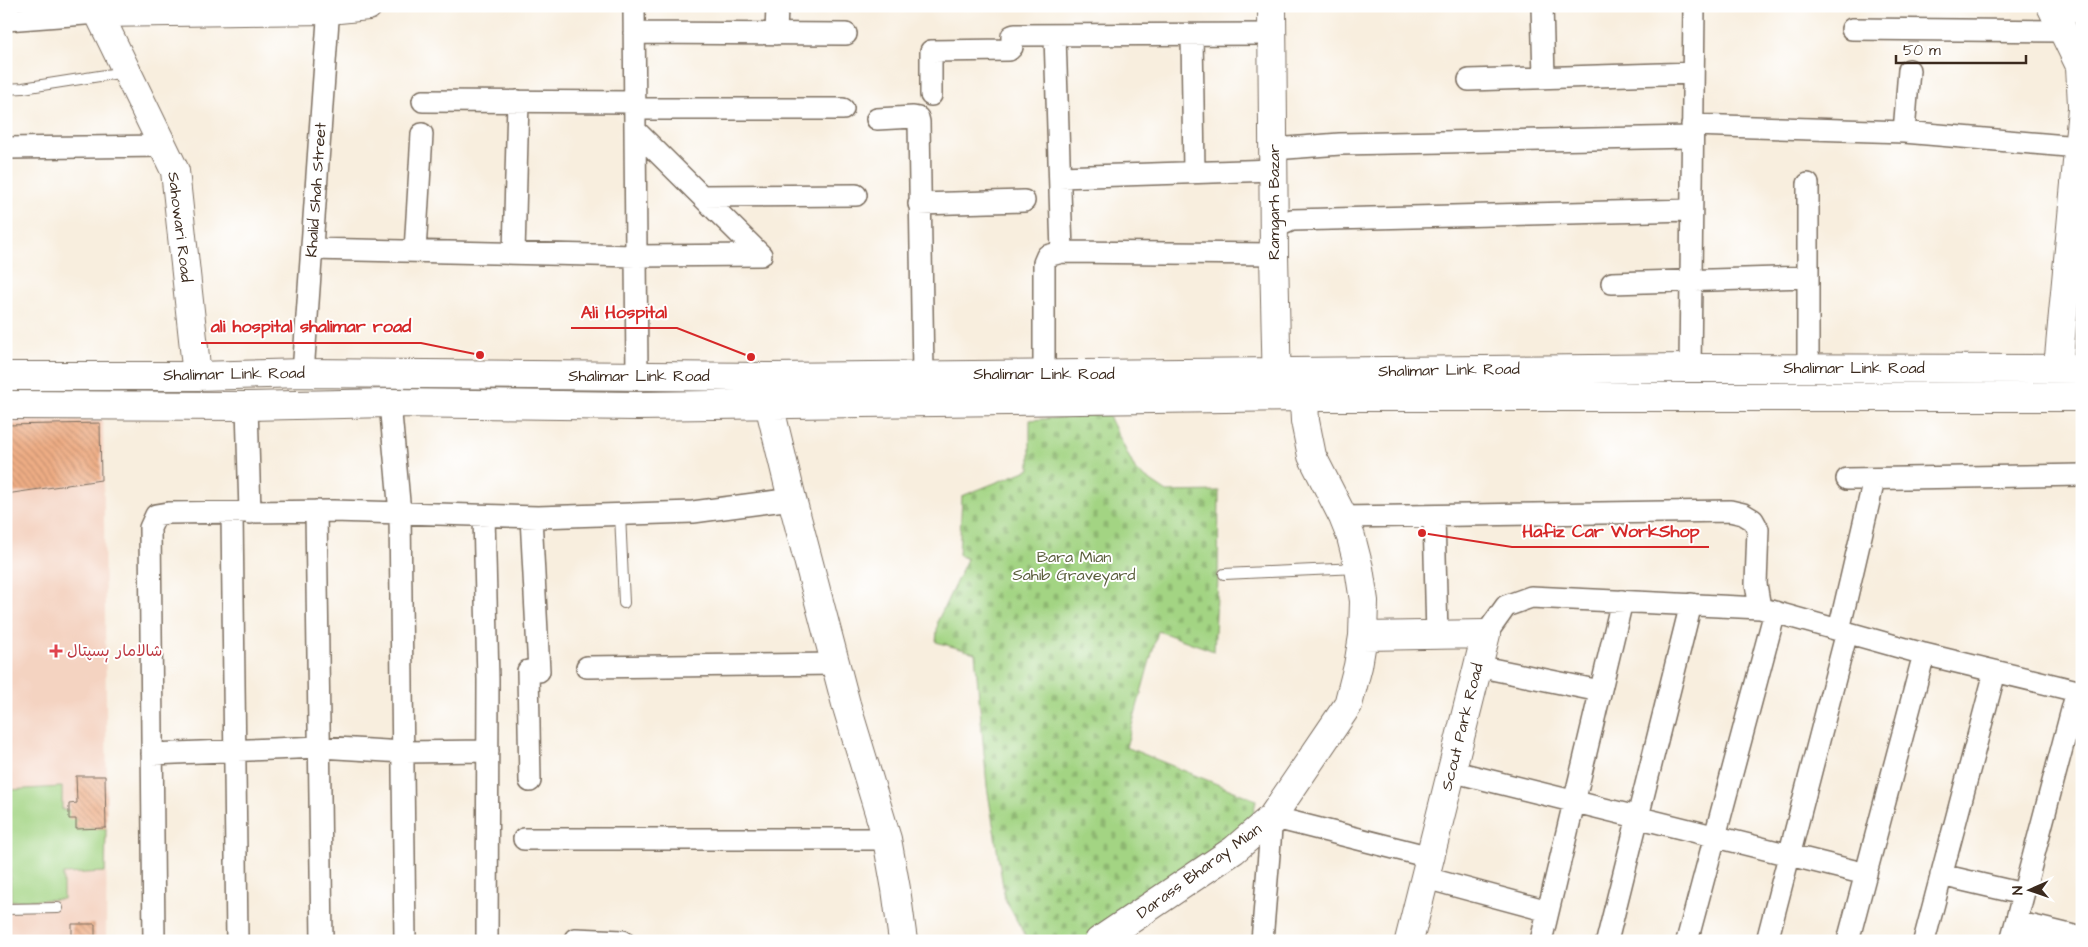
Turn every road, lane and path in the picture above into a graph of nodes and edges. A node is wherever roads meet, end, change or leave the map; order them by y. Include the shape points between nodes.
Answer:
1 (368, 6) edge
2 (634, 6) edge
3 (777, 6) edge
4 (1272, 6) edge
5 (1542, 6) edge
6 (1694, 6) edge
7 (329, 8) edge
8 (97, 10) edge
9 (2082, 11) edge
10 (2056, 17) edge
11 (6, 20) edge
12 (1852, 29) dead end
13 (634, 33) junction
14 (776, 34) junction
15 (846, 34) dead end
16 (1192, 34) junction
17 (1272, 34) junction
18 (1055, 36) junction
19 (1909, 70) dead end
20 (126, 72) junction
21 (1693, 73) junction
22 (1544, 78) junction
23 (1469, 80) dead end
24 (6, 89) edge
25 (2081, 94) edge
26 (931, 95) dead end
27 (423, 101) dead end
28 (518, 102) junction
29 (2082, 106) edge
30 (843, 109) dead end
31 (635, 114) junction
32 (877, 119) dead end
33 (1692, 131) junction
34 (1904, 132) junction
35 (422, 134) dead end
36 (163, 146) junction
37 (2078, 147) junction
38 (6, 148) edge
39 (1274, 159) junction
40 (1194, 172) junction
41 (1060, 176) junction
42 (1808, 184) dead end
43 (702, 196) junction
44 (856, 196) dead end
45 (1024, 201) dead end
46 (920, 204) junction
47 (1691, 210) junction
48 (2077, 220) edge
49 (1274, 241) junction
50 (312, 249) junction
51 (415, 251) junction
52 (1062, 252) junction
53 (514, 253) junction
54 (636, 256) junction
55 (1807, 277) junction
56 (1691, 280) junction
57 (1612, 282) dead end
58 (1690, 368) junction
59 (1808, 368) junction
60 (2070, 369) edge
61 (303, 373) junction
62 (923, 374) junction
63 (1044, 375) junction
64 (10, 376) edge
65 (197, 376) junction
66 (637, 376) junction
67 (769, 377) junction
68 (1290, 384) junction
69 (2082, 397) edge
70 (390, 403) junction
71 (769, 404) junction
72 (10, 405) edge
73 (247, 406) junction
74 (2082, 475) edge
75 (1847, 479) dead end
76 (1874, 480) junction
77 (792, 499) junction
78 (316, 512) junction
79 (241, 513) junction
80 (400, 513) junction
81 (620, 514) junction
82 (484, 516) junction
83 (1434, 516) junction
84 (531, 517) junction
85 (1344, 517) junction
86 (1359, 568) junction
87 (1224, 574) dead end
88 (1622, 601) junction
89 (624, 603) dead end
90 (1691, 604) junction
91 (1768, 610) junction
92 (1843, 631) junction
93 (1486, 634) junction
94 (1363, 636) junction
95 (1437, 636) junction
96 (1924, 654) junction
97 (836, 664) junction
98 (1478, 666) junction
99 (586, 667) dead end
100 (1995, 672) junction
101 (1600, 691) junction
102 (2079, 692) edge
103 (320, 747) junction
104 (235, 751) junction
105 (488, 751) junction
106 (403, 752) junction
107 (152, 754) junction
108 (1452, 771) junction
109 (530, 781) dead end
110 (1574, 801) junction
111 (1638, 817) junction
112 (1272, 818) junction
113 (1715, 836) junction
114 (524, 839) dead end
115 (887, 839) junction
116 (1790, 855) junction
117 (1428, 867) junction
118 (1866, 874) junction
119 (1941, 875) junction
120 (2024, 894) junction
121 (58, 908) dead end
122 (6, 909) edge
123 (1548, 911) junction
124 (2014, 932) edge
125 (2082, 938) edge
126 (575, 940) dead end
127 (1103, 940) edge
128 (154, 941) edge
129 (237, 941) edge
130 (322, 941) edge
131 (405, 941) edge
132 (487, 941) edge
133 (623, 941) edge
134 (903, 941) edge
135 (1262, 941) edge
136 (1409, 941) edge
137 (1541, 941) edge
138 (1607, 941) edge
139 (1686, 941) edge
140 (1767, 941) edge
141 (1848, 941) edge
142 (1924, 941) edge

1 - 7 main road
2 - 13 street
3 - 14 street
4 - 17 main road, Ramgarh Bazar
5 - 22 street
6 - 21 street
7 - 8 main road
7 - 50 street, Khalid Shah Street
8 - 11 street
8 - 20 main road, Sahowari Road
9 - 10 street
10 - 12 street
10 - 25 main road via 2080,66
13 - 14 street
13 - 31 street
14 - 15 street
16 - 17 street
16 - 18 street
16 - 40 street
17 - 39 main road, Ramgarh Bazar
18 - 26 street via 1012,36 1010,50 931,50
18 - 41 street
19 - 34 street
20 - 24 lane
20 - 36 main road, Sahowari Road
21 - 22 street
21 - 33 street
22 - 23 street
25 - 29 main road
27 - 28 street
28 - 31 street
28 - 53 street
29 - 37 main road
30 - 31 street
31 - 43 street
31 - 54 street
32 - 46 street via 918,118
33 - 34 street
33 - 39 street via 1340,144
33 - 47 street
34 - 37 street
35 - 51 street
36 - 38 street
36 - 65 main road, Sahowari Road via 175,171
37 - 48 main road
39 - 40 street
39 - 49 main road, Ramgarh Bazar
40 - 41 street
41 - 52 street
42 - 55 street
43 - 44 street
43 - 54 street via 761,255
45 - 46 street
46 - 62 street
47 - 49 street via 1292,220
47 - 56 street
48 - 60 main road
49 - 52 street
49 - 68 main road, Ramgarh Bazar
50 - 51 street
50 - 61 street, Khalid Shah Street
51 - 53 street
52 - 63 street via 1045,259
53 - 54 street
54 - 66 street
55 - 56 street
55 - 59 street
56 - 57 street
56 - 58 street
58 - 59 main road, Shalimar Link Road
58 - 68 main road, Shalimar Link Road
59 - 60 main road, Shalimar Link Road
61 - 65 main road, Shalimar Link Road
61 - 66 main road, Shalimar Link Road
62 - 63 main road, Shalimar Link Road
62 - 67 main road, Shalimar Link Road
63 - 68 main road, Shalimar Link Road
64 - 65 main road, Shalimar Link Road
64 - 72 main road
66 - 67 main road, Shalimar Link Road
67 - 71 main road
68 - 69 main road, Shalimar Link Road
68 - 71 main road, Shalimar Link Road
68 - 85 main road, Darass Bharay Mian via 1305,421 1312,456
70 - 71 main road, Shalimar Link Road
70 - 73 main road, Shalimar Link Road
70 - 80 street
71 - 77 main road
72 - 73 main road, Shalimar Link Road
73 - 79 street
74 - 76 street
75 - 76 street
76 - 92 street
77 - 81 street via 693,512
77 - 97 main road
78 - 79 street
78 - 80 street
78 - 103 street
79 - 104 street
79 - 107 street via 162,514 156,515 150,528
80 - 82 street
80 - 106 street
81 - 84 street
81 - 89 lane
82 - 84 street
82 - 105 street
83 - 85 street
83 - 91 street via 1743,514 1753,520 1758,529 1756,595
83 - 95 street
84 - 109 street via 539,671 528,671
85 - 86 main road, Darass Bharay Mian
86 - 87 lane
86 - 94 main road, Darass Bharay Mian via 1364,601
88 - 90 street
88 - 93 street via 1531,597 1506,606
88 - 101 street
90 - 91 street
90 - 111 street
91 - 92 street
91 - 113 street
92 - 96 street
92 - 116 street
93 - 95 main road
93 - 98 main road, Scout Park Road
94 - 95 main road
94 - 112 main road, Darass Bharay Mian via 1348,705
96 - 100 street
96 - 118 street
97 - 99 street
97 - 115 main road
98 - 101 street
98 - 108 main road, Scout Park Road
100 - 102 street
100 - 119 street
101 - 110 street
102 - 120 street
103 - 104 street
103 - 106 street
103 - 130 street
104 - 107 street
104 - 129 street
105 - 106 street
105 - 132 street
106 - 131 street
107 - 128 street
108 - 110 street
108 - 117 main road, Scout Park Road
110 - 111 street
110 - 123 street
111 - 113 street
111 - 138 street
112 - 117 street
112 - 127 main road, Darass Bharay Mian via 1234,850
112 - 135 street
113 - 116 street
113 - 139 street
114 - 115 street
115 - 134 main road
116 - 118 street
116 - 140 street
117 - 123 street
117 - 136 main road, Scout Park Road
118 - 141 street
119 - 120 street
119 - 142 street
120 - 124 street
121 - 122 lane
123 - 137 street
124 - 125 street
126 - 133 street

